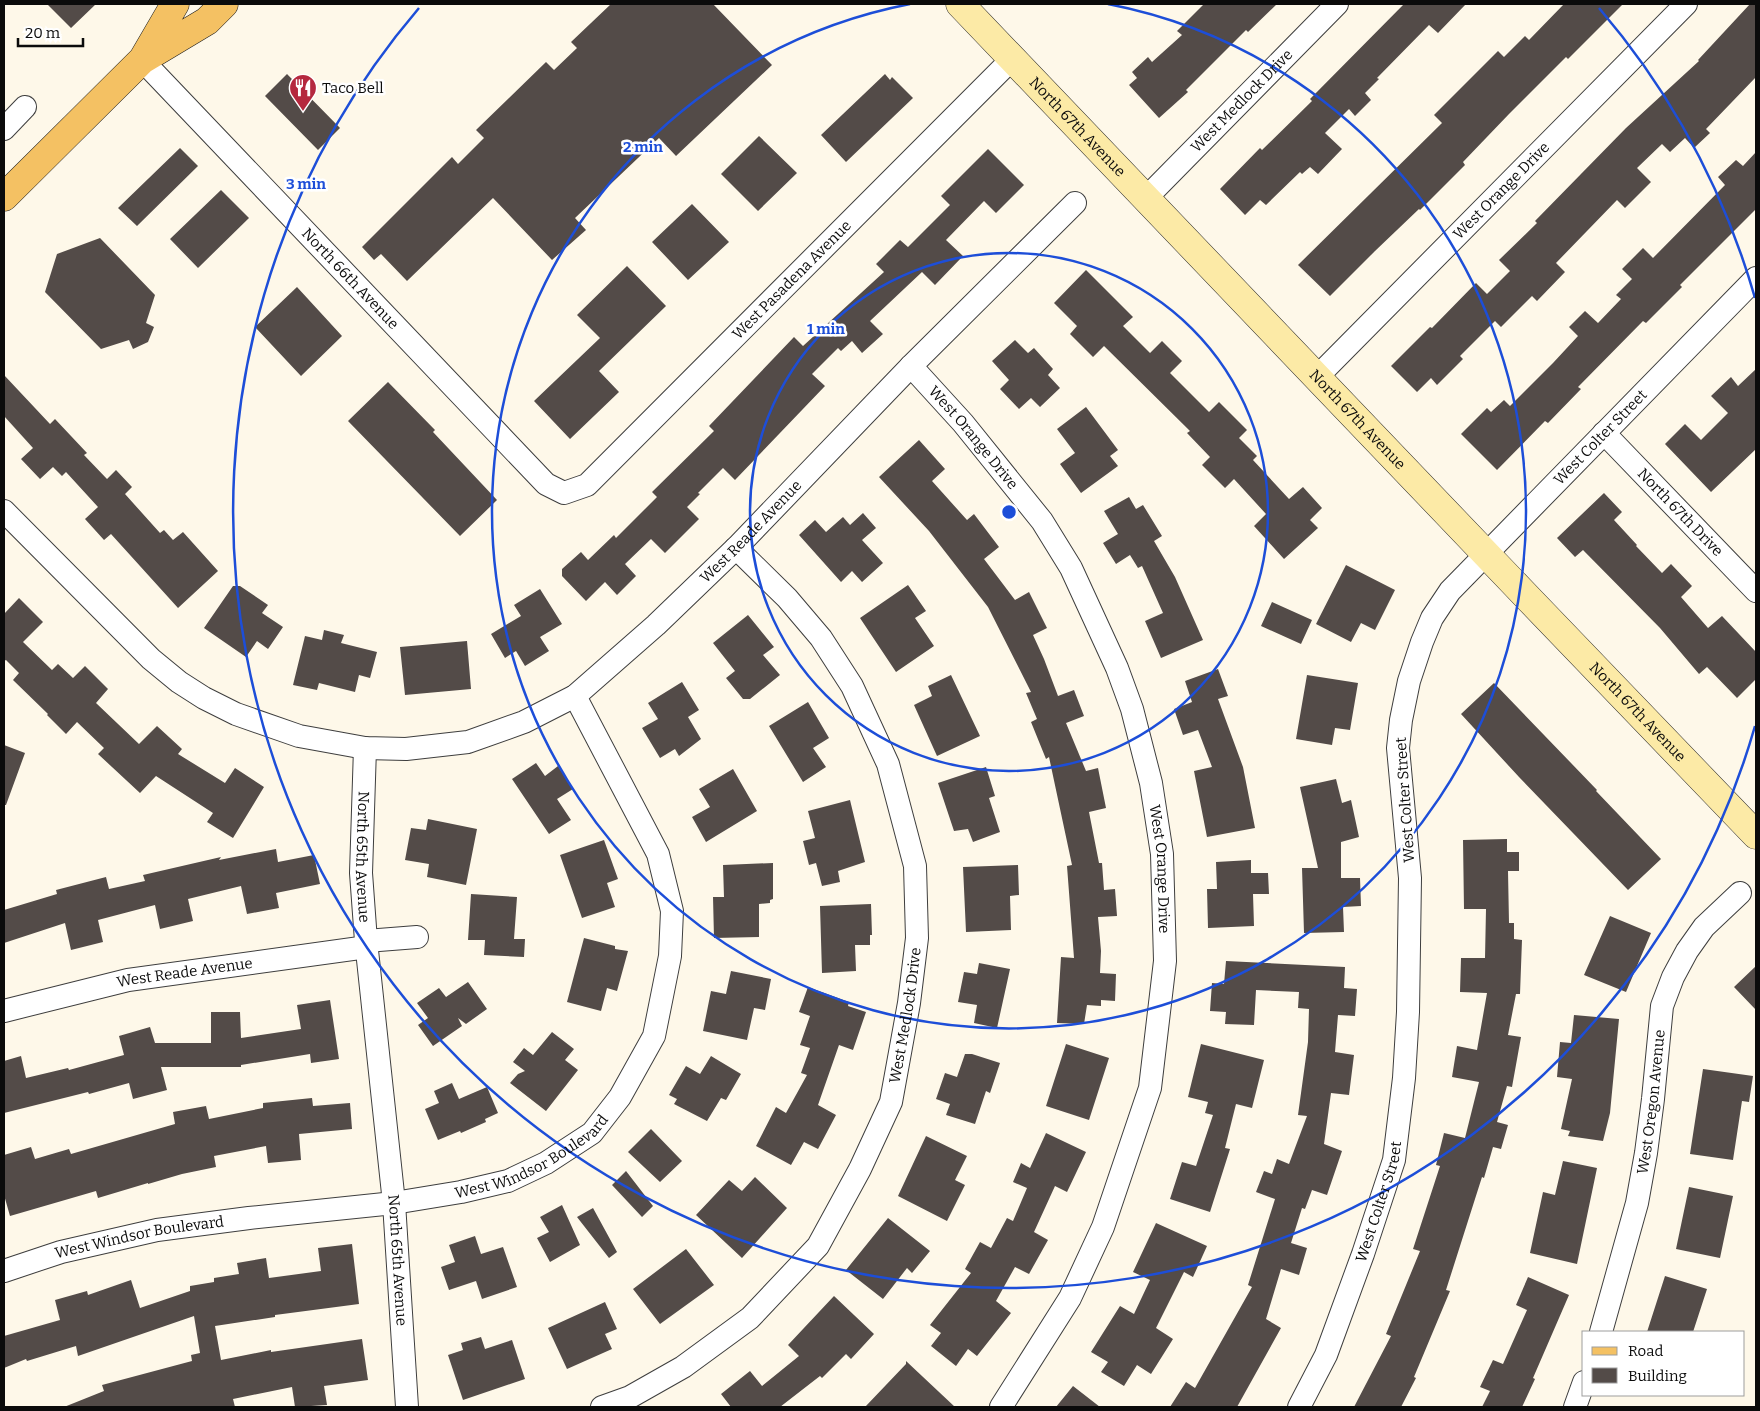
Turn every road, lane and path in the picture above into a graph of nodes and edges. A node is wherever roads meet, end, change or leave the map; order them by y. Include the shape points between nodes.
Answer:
1 (175, 4) edge
2 (224, 4) edge
3 (960, 4) edge
4 (1337, 4) edge
5 (1686, 4) edge
6 (1013, 58) junction
7 (142, 60) junction
8 (26, 107) dead end
9 (4, 129) edge
10 (4, 197) edge
11 (1146, 198) junction
12 (1075, 203) dead end
13 (1756, 278) edge
14 (911, 366) junction
15 (1317, 377) junction
16 (1604, 433) junction
17 (564, 493) joint
18 (4, 511) edge
19 (736, 548) junction
20 (1486, 554) junction
21 (1756, 591) edge
22 (576, 696) junction
23 (365, 748) junction
24 (1756, 835) edge
25 (1740, 893) dead end
26 (417, 937) dead end
27 (367, 944) junction
28 (4, 1011) edge
29 (394, 1203) junction
30 (4, 1271) edge
31 (1601, 1331) edge
32 (1582, 1388) edge
33 (407, 1407) edge
34 (602, 1407) edge
35 (1000, 1407) edge
36 (1299, 1407) edge
37 (1575, 1407) edge

1 - 7 main road
2 - 7 main road via 207,21
3 - 6 main road, North 67th Avenue
4 - 11 street, West Medlock Drive
5 - 15 street, West Orange Drive
6 - 11 main road, North 67th Avenue
6 - 17 street, West Pasadena Avenue via 587,485
7 - 10 main road
7 - 17 street, North 66th Avenue via 546,484
8 - 9 street
11 - 15 main road, North 67th Avenue
12 - 14 street, West Reade Avenue
13 - 16 street, West Colter Street
14 - 19 street, West Reade Avenue
14 - 35 street, West Orange Drive via 963,423 1042,521 1071,568 1118,668 1132,709 1151,783 1162,854 1166,961 1150,1088 1103,1227 1074,1290
15 - 20 main road, North 67th Avenue
16 - 20 street, West Colter Street
16 - 21 street, North 67th Drive
18 - 23 street via 151,659 179,682 236,714 299,736
19 - 22 street, West Reade Avenue
19 - 34 street, West Medlock Drive via 788,598 820,638 852,686 888,764 916,866 917,938 909,1003 891,1102 860,1169 818,1246 750,1318 684,1367 630,1397
20 - 24 main road, North 67th Avenue
20 - 36 street, West Colter Street via 1450,591 1432,618 1409,681 1398,748 1410,878 1408,1012 1394,1160 1326,1355
22 - 23 street, West Reade Avenue via 524,722 468,742 406,749
22 - 29 street, West Windsor Boulevard via 658,854 672,911 670,956 654,1036 620,1097 592,1133 546,1164 508,1181
23 - 27 street, North 65th Avenue via 361,872
25 - 31 street, West Oregon Avenue via 1704,927 1687,951 1662,1006 1646,1153
26 - 27 street, West Reade Avenue
27 - 28 street, West Reade Avenue via 128,980
27 - 29 street, North 65th Avenue
29 - 30 street, West Windsor Boulevard via 157,1230 61,1252
29 - 33 street, North 65th Avenue
32 - 37 street

